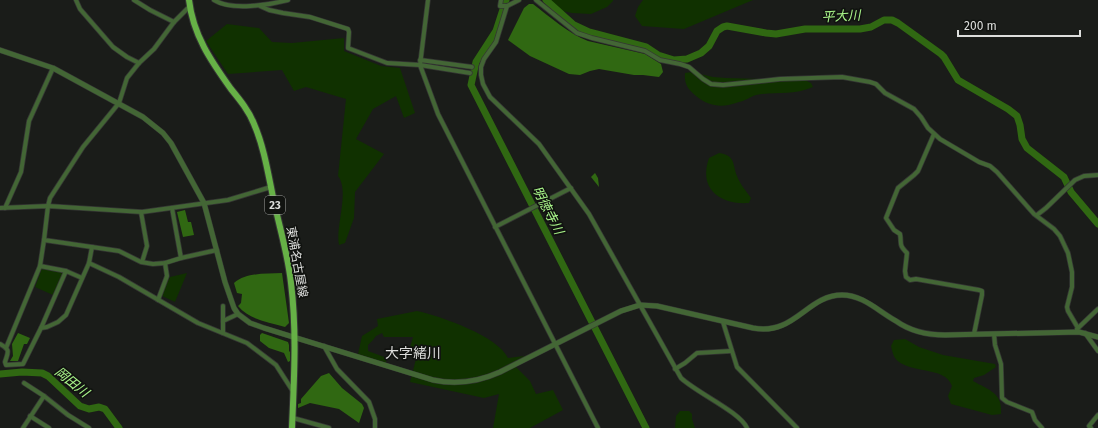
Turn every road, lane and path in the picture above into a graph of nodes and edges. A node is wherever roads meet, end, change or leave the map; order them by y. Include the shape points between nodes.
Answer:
1 (76, 0) edge
2 (134, 0) edge
3 (214, 0) edge
4 (288, 0) edge
5 (428, 0) edge
6 (501, 0) edge
7 (519, 0) edge
8 (536, 0) edge
9 (189, 3) edge
10 (260, 6) junction
11 (507, 6) junction
12 (174, 22) junction
13 (0, 50) edge
14 (420, 62) junction
15 (139, 63) junction
16 (472, 67) dead end
17 (53, 68) junction
18 (470, 73) dead end
19 (119, 103) junction
20 (934, 134) junction
21 (1098, 174) edge
22 (271, 187) junction
23 (571, 188) junction
24 (204, 204) junction
25 (48, 206) junction
26 (0, 208) edge
27 (5, 208) junction
28 (172, 208) junction
29 (141, 212) junction
30 (1037, 215) junction
31 (495, 227) junction
32 (44, 240) junction
33 (92, 247) junction
34 (217, 250) junction
35 (180, 258) junction
36 (142, 262) junction
37 (89, 263) junction
38 (165, 263) junction
39 (40, 266) junction
40 (66, 271) junction
41 (82, 278) junction
42 (158, 300) junction
43 (223, 306) dead end
44 (640, 306) junction
45 (1098, 309) edge
46 (238, 314) junction
47 (223, 321) junction
48 (723, 322) junction
49 (41, 328) junction
50 (1077, 330) junction
51 (223, 333) junction
52 (1085, 333) junction
53 (974, 334) junction
54 (994, 334) junction
55 (1098, 337) edge
56 (296, 338) junction
57 (0, 344) edge
58 (556, 344) junction
59 (324, 346) junction
60 (6, 348) junction
61 (731, 351) junction
62 (1098, 351) edge
63 (675, 369) junction
64 (24, 383) dead end
65 (294, 394) junction
66 (44, 396) junction
67 (1098, 415) edge
68 (30, 416) junction
69 (293, 418) junction
70 (23, 428) edge
71 (49, 428) edge
72 (89, 428) edge
73 (292, 428) edge
74 (329, 428) edge
75 (375, 428) edge
76 (598, 428) edge
77 (748, 428) edge
78 (797, 428) edge
79 (1042, 428) edge
80 (1091, 428) edge

1 - 15 street via 80,9 113,47
2 - 12 street
3 - 10 street via 224,5
4 - 10 street
5 - 14 street
6 - 11 street via 500,6
7 - 11 street
8 - 20 street via 577,33 645,51 660,60 689,67 711,84 842,77 876,84 885,93 914,109
9 - 12 street
9 - 22 main road, 東浦名古屋線 / 23 via 193,21 210,59 253,122 260,138
10 - 14 street via 310,17 348,29 348,48 382,62
11 - 23 street via 496,42 481,67 483,84 490,97 538,144
12 - 15 street via 154,49
13 - 17 street
14 - 16 street
14 - 18 street
14 - 31 street via 438,114
15 - 19 street via 127,78
17 - 19 street
17 - 27 street via 29,121 21,172
19 - 24 street via 154,124 171,143
19 - 25 street via 83,147 50,198
20 - 30 street via 970,157 990,166
20 - 53 street via 918,171 898,188 886,218 900,234 900,243 907,253 906,277 910,280 982,291
21 - 30 street via 1075,180
22 - 24 street via 228,200
22 - 56 main road, 東浦名古屋線 / 23 via 291,281
23 - 31 street
23 - 44 street via 590,214
24 - 28 street
24 - 34 street
25 - 27 street
25 - 29 street
25 - 32 street
26 - 27 street
28 - 29 street
28 - 35 street
29 - 36 street via 146,246
30 - 50 street via 1058,232 1068,253 1072,280 1067,307
31 - 58 street
32 - 33 street
32 - 39 street
33 - 36 street via 119,251
33 - 37 street
34 - 35 street
34 - 46 street via 230,297
35 - 38 street
36 - 38 street
37 - 41 street
37 - 42 street
38 - 42 street via 167,276
39 - 40 street
39 - 60 street
40 - 41 street
40 - 49 street
41 - 49 street via 66,315 58,322
42 - 51 street via 198,323
43 - 47 street
44 - 48 street via 657,306
44 - 58 street via 621,311
44 - 63 street
45 - 50 street
46 - 47 street
46 - 56 street via 256,325
47 - 51 street
48 - 53 street via 759,330 776,328 795,319 820,300 843,295 863,300 914,330 935,335
48 - 61 street
49 - 60 street via 22,364 8,366 5,363 8,353
50 - 52 street
50 - 54 street
51 - 65 street via 247,343 267,357
52 - 55 street
52 - 62 street
53 - 54 street
54 - 79 street via 1001,364 1002,398 1032,412
56 - 59 street
56 - 65 main road, 東浦名古屋線 / 23
57 - 60 street
58 - 59 street via 492,376 474,382 460,383 433,380
58 - 76 street
59 - 75 street via 337,369 369,402
61 - 63 street via 697,354
61 - 78 street via 737,367
63 - 77 street via 688,384 740,418
64 - 66 street
65 - 69 main road, 東浦名古屋線 / 23
66 - 68 street
66 - 72 street
67 - 80 street via 1089,426
68 - 70 street
68 - 71 street
69 - 73 main road, 東浦名古屋線 / 23
69 - 74 street

